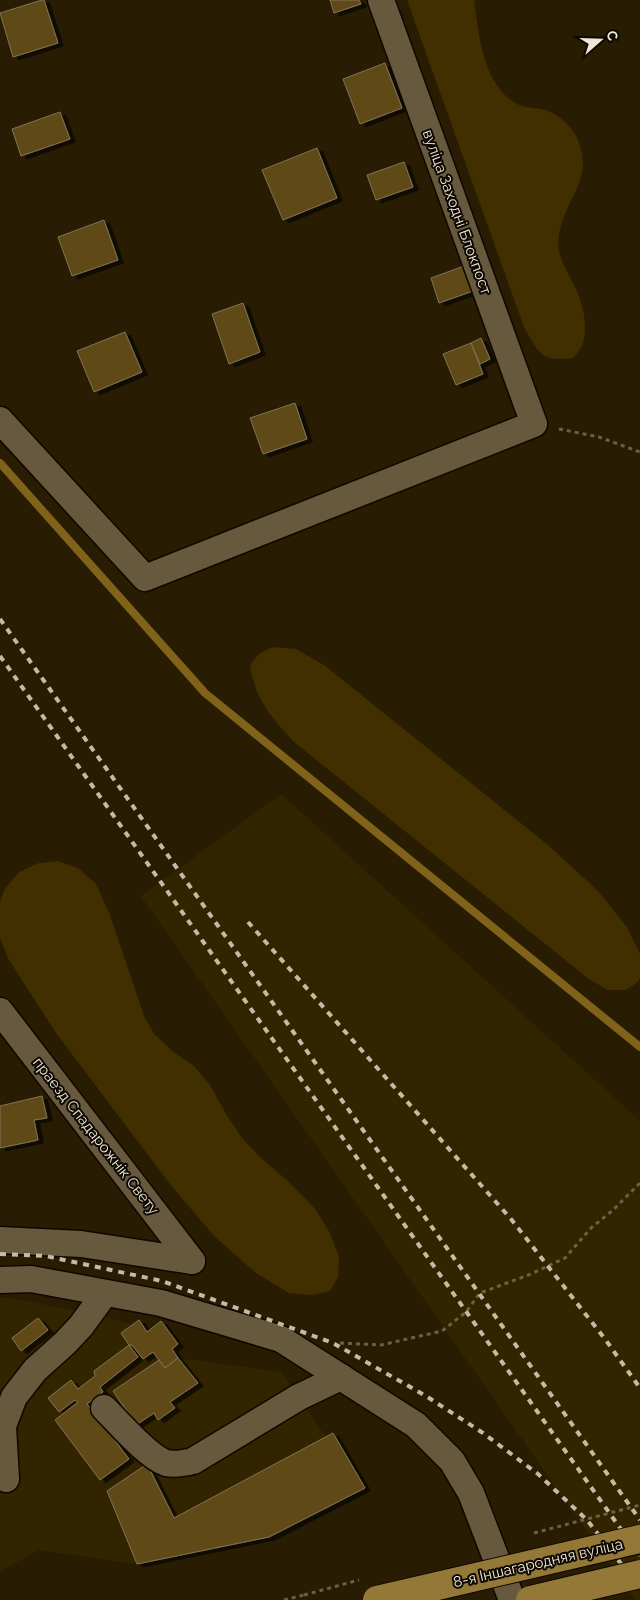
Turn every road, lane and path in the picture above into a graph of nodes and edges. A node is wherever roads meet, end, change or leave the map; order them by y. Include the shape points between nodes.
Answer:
1 (381, 0) edge
2 (0, 420) edge
3 (534, 424) junction
4 (640, 452) edge
5 (0, 1011) edge
6 (640, 1183) edge
7 (0, 1240) edge
8 (0, 1280) edge
9 (105, 1293) junction
10 (333, 1343) dead end
11 (341, 1377) junction
12 (104, 1408) dead end
13 (6, 1479) dead end
14 (640, 1539) edge
15 (640, 1574) edge
16 (304, 1595) dead end
17 (284, 1600) edge
18 (377, 1600) edge
19 (512, 1600) edge
20 (530, 1600) edge

1 - 3 street, вуліца Заходні Блокпост
2 - 3 street via 145,578
3 - 4 path via 599,437
5 - 7 street, праезд Спадарожнік Свету via 192,1261 81,1244
6 - 10 path via 591,1228 565,1258 480,1293 466,1312 442,1331 381,1345
8 - 9 street via 31,1279
9 - 11 street via 161,1304 281,1339
9 - 13 street via 81,1326 35,1370 14,1397 3,1426
11 - 12 street via 299,1397 193,1461 182,1464 156,1459
11 - 19 street via 416,1425 452,1461 471,1493
14 - 18 main road, 8-я Іншагародняя вуліца, bridge
15 - 20 main road, bridge
16 - 17 path

